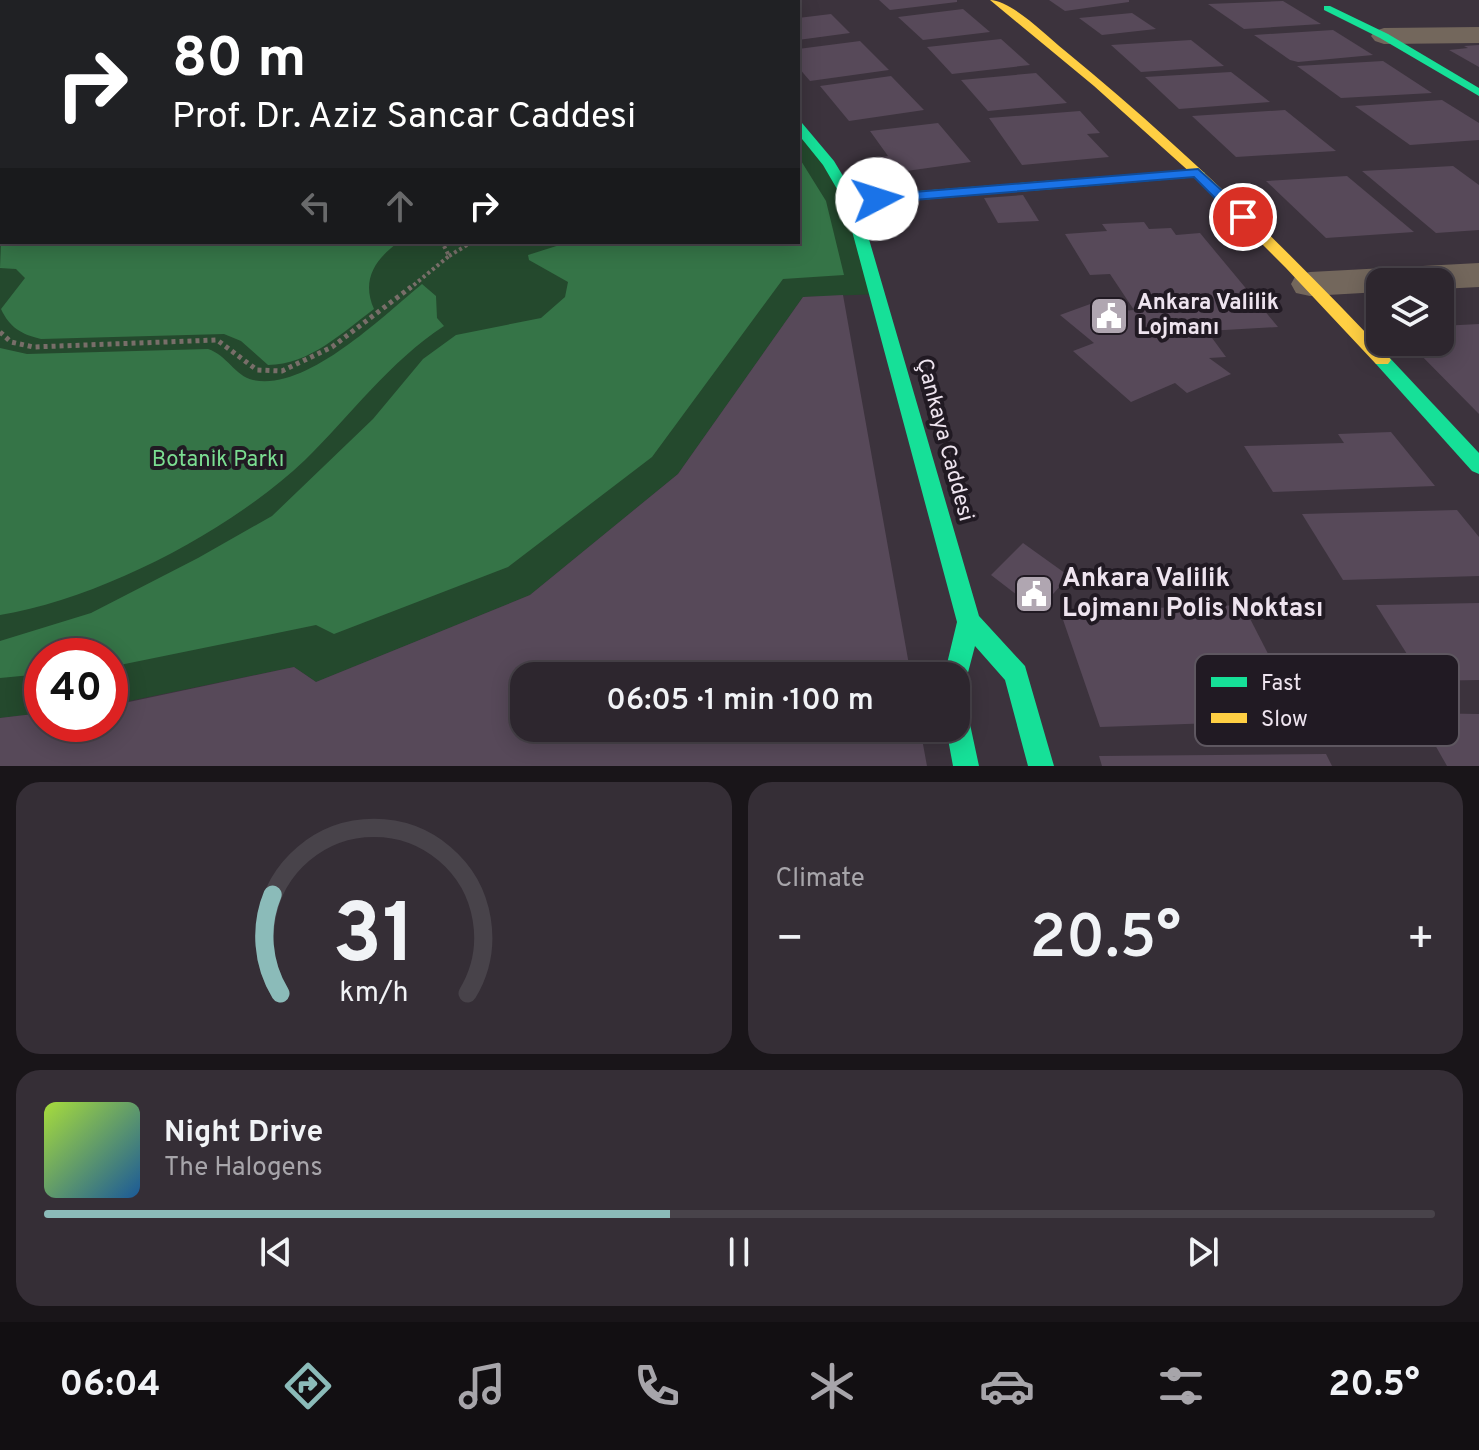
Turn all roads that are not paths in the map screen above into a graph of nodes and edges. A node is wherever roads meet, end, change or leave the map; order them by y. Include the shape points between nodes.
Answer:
1 (995, 0) edge
2 (1327, 8) dead end
3 (1479, 35) edge
4 (1384, 36) junction
5 (1479, 93) edge
6 (800, 128) edge
7 (1198, 173) junction
8 (851, 201) junction
9 (1479, 275) edge
10 (1310, 284) junction
11 (1479, 466) edge
12 (969, 622) junction
13 (959, 662) edge
14 (962, 742) edge
15 (966, 766) edge
16 (1041, 766) edge

1 - 7 street via 1064,50
2 - 4 street
3 - 4 street
4 - 5 street
6 - 8 street, Çankaya Caddesi
7 - 8 street
7 - 10 street
8 - 12 street, Çankaya Caddesi
9 - 10 street
10 - 11 street
12 - 13 street
12 - 16 street, Çankaya Caddesi via 1016,674
14 - 15 street

